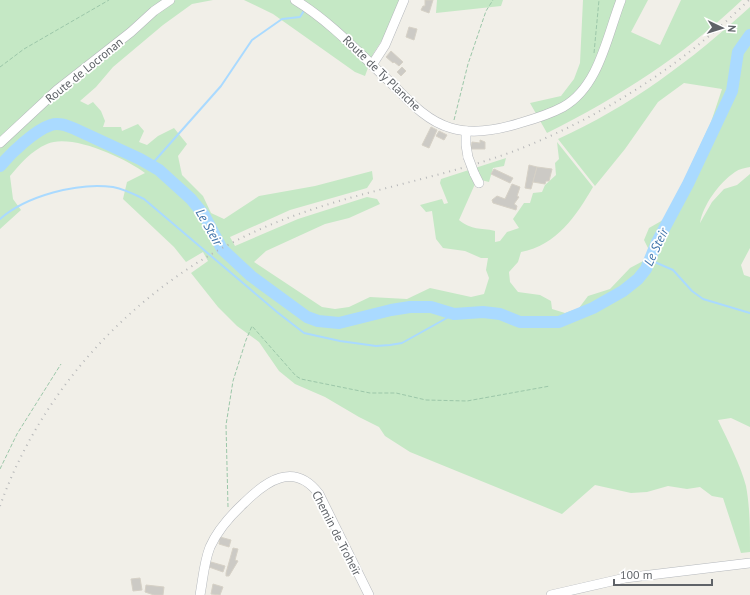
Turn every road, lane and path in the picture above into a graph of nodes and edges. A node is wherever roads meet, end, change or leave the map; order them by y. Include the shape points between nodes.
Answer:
1 (108, 0) edge
2 (170, 0) edge
3 (404, 0) edge
4 (493, 0) edge
5 (599, 0) edge
6 (621, 0) edge
7 (302, 5) edge
8 (599, 60) junction
9 (372, 65) junction
10 (0, 67) edge
11 (454, 129) junction
12 (466, 132) junction
13 (0, 142) edge
14 (479, 183) dead end
15 (61, 364) dead end
16 (550, 386) dead end
17 (0, 469) edge
18 (228, 518) junction
19 (750, 563) edge
20 (200, 595) edge
21 (369, 595) edge
22 (551, 595) edge

1 - 10 path via 24,49
2 - 13 street, Route de Locronan via 56,90
3 - 9 street via 385,45
4 - 11 path via 486,11 468,64
5 - 8 path via 594,55
6 - 8 street, Route de Ty Planche
7 - 9 street, Route de Ty Planche via 331,26
8 - 12 street, Route de Ty Planche via 582,91 562,107 503,128
9 - 11 street, Route de Ty Planche via 420,111
11 - 12 street, Route de Ty Planche
12 - 14 street, bridge via 468,157
15 - 17 path via 17,434
16 - 18 path via 467,401 426,400 396,393 370,393 301,379 252,326 233,380 226,425
18 - 20 street, Chemin de Troheïr via 210,548
18 - 21 street, Chemin de Troheïr via 265,484 289,476 304,481 319,494
19 - 22 street via 625,578

